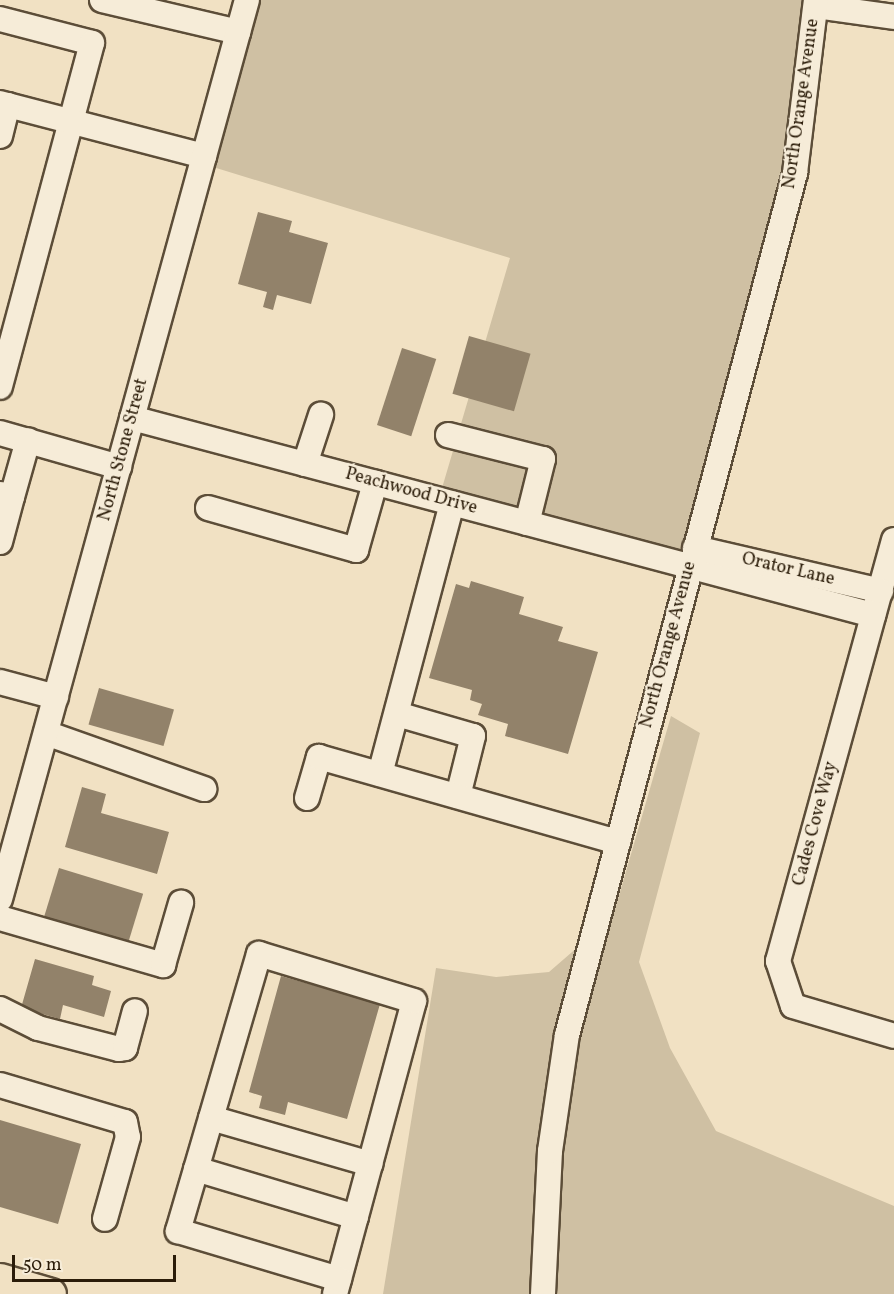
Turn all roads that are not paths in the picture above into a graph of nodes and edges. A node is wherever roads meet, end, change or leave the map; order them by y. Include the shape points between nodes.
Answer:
1 (102, 0) edge
2 (247, 0) edge
3 (874, 0) edge
4 (894, 2) edge
5 (816, 3) edge
6 (894, 17) edge
7 (0, 20) edge
8 (238, 32) junction
9 (4, 104) edge
10 (73, 122) junction
11 (0, 136) edge
12 (204, 156) junction
13 (0, 387) edge
14 (321, 416) dead end
15 (132, 418) junction
16 (0, 433) edge
17 (448, 435) dead end
18 (28, 440) junction
19 (305, 464) junction
20 (119, 467) junction
21 (375, 483) junction
22 (6, 496) edge
23 (452, 503) junction
24 (208, 508) dead end
25 (528, 523) junction
26 (894, 540) edge
27 (0, 542) edge
28 (693, 557) junction
29 (881, 591) junction
30 (873, 615) junction
31 (0, 682) edge
32 (56, 697) junction
33 (397, 714) junction
34 (46, 733) junction
35 (380, 774) junction
36 (204, 789) dead end
37 (458, 796) junction
38 (307, 798) dead end
39 (618, 842) junction
40 (0, 899) edge
41 (181, 903) dead end
42 (0, 918) edge
43 (0, 1009) edge
44 (135, 1011) dead end
45 (894, 1036) edge
46 (0, 1084) edge
47 (211, 1118) junction
48 (370, 1164) junction
49 (196, 1169) junction
50 (356, 1217) junction
51 (105, 1219) dead end
52 (0, 1279) edge
53 (337, 1287) edge
54 (42, 1293) edge
55 (543, 1294) edge

1 - 8 street
2 - 8 street, North Stone Street
3 - 4 street
5 - 6 street
5 - 28 street, North Orange Avenue via 795,173
7 - 10 street via 92,43
8 - 12 street, North Stone Street
9 - 10 street
9 - 11 street
10 - 12 street
10 - 13 street
12 - 15 street, North Stone Street
14 - 19 street
15 - 19 street, Peachwood Drive
15 - 20 street, North Stone Street
16 - 18 street
17 - 25 street via 543,459
18 - 20 street
18 - 22 street
19 - 21 street, Peachwood Drive
20 - 32 street, North Stone Street
21 - 23 street, Peachwood Drive
21 - 24 street via 356,550
22 - 27 street
23 - 25 street, Peachwood Drive
23 - 33 street
25 - 28 street, Peachwood Drive
26 - 29 street, Cades Cove Way
28 - 29 street, Orator Lane
28 - 30 street, Orator Lane
28 - 39 street, North Orange Avenue
29 - 30 street, Cades Cove Way
30 - 45 street, Cades Cove Way via 778,961 793,1006
31 - 32 street
32 - 34 street, North Stone Street
33 - 35 street
33 - 37 street via 473,736
34 - 36 street
34 - 40 street, North Stone Street
35 - 37 street
35 - 38 street via 319,757
37 - 39 street
39 - 55 street, North Orange Avenue via 567,1035 550,1151
41 - 42 street via 163,965
43 - 44 street via 38,1028 119,1049 125,1048
46 - 51 street via 125,1122 128,1137
47 - 48 street
47 - 48 street via 259,954 414,1001
47 - 49 street
48 - 50 street
49 - 50 street
49 - 53 street via 178,1231
50 - 53 street
52 - 54 main road

